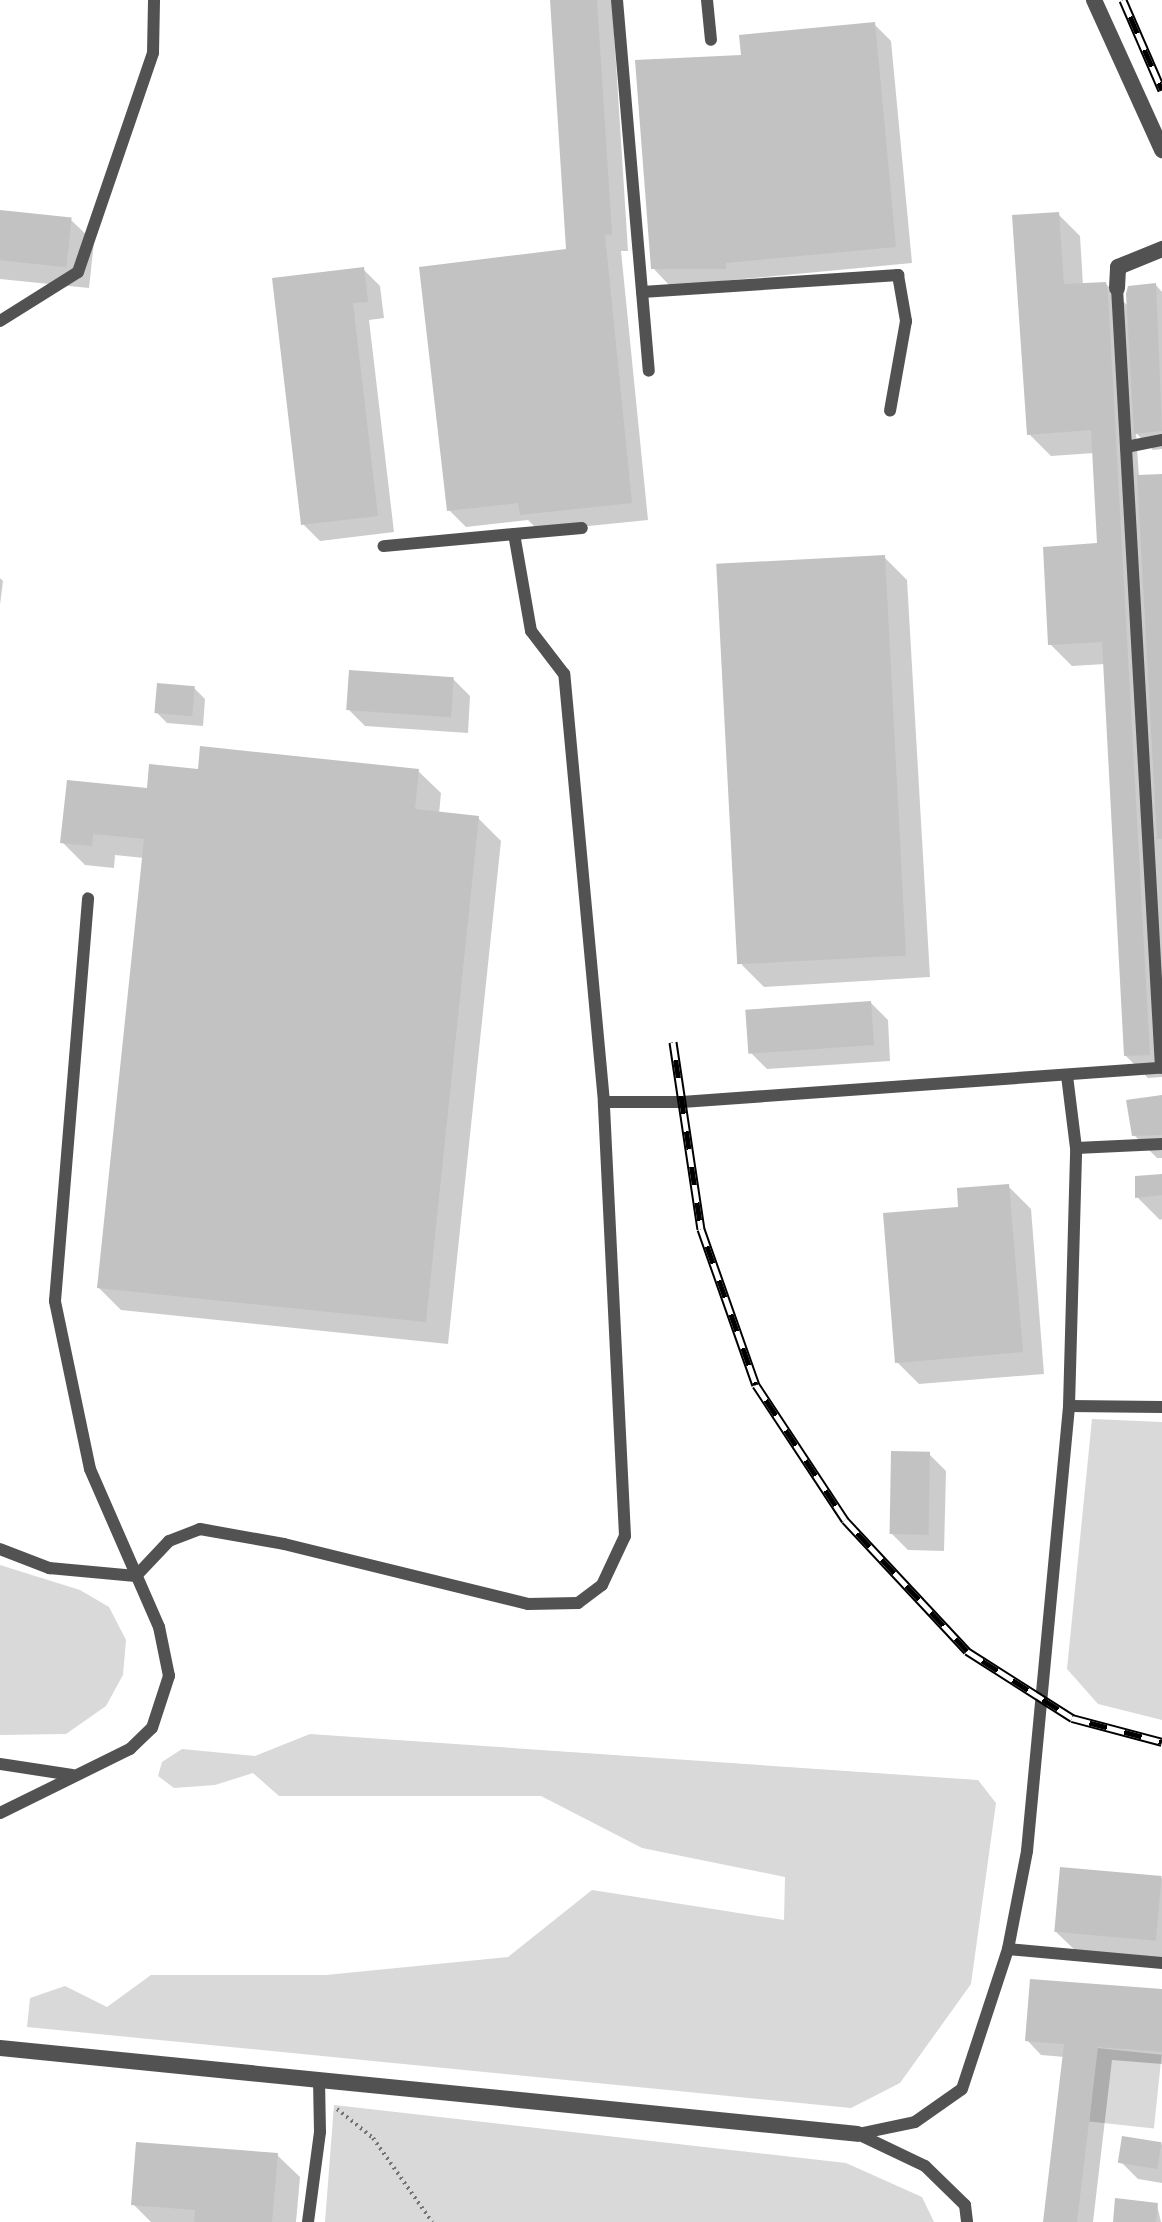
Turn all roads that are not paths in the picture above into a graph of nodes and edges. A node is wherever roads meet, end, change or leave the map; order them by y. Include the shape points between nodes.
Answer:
1 (154, 0) edge
2 (617, 0) edge
3 (707, 0) edge
4 (1094, 0) edge
5 (711, 40) dead end
6 (1162, 150) edge
7 (1162, 249) edge
8 (1117, 288) joint
9 (642, 292) junction
10 (0, 321) edge
11 (649, 371) dead end
12 (890, 411) dead end
13 (1162, 440) edge
14 (1126, 447) junction
15 (582, 528) dead end
16 (514, 534) junction
17 (384, 546) dead end
18 (88, 898) dead end
19 (1162, 1068) edge
20 (1067, 1076) junction
21 (604, 1102) junction
22 (1162, 1144) edge
23 (1076, 1148) junction
24 (1069, 1406) junction
25 (1162, 1407) edge
26 (0, 1549) edge
27 (136, 1576) junction
28 (0, 1764) edge
29 (74, 1775) junction
30 (0, 1813) edge
31 (1008, 1949) junction
32 (1162, 1963) edge
33 (0, 2048) edge
34 (320, 2088) junction
35 (858, 2134) junction
36 (308, 2222) edge
37 (967, 2222) edge

1 - 10 lane via 153,53 78,272
2 - 9 lane
3 - 5 lane
4 - 6 street
7 - 8 street via 1118,267
8 - 14 lane
9 - 11 lane
9 - 12 lane via 898,275 906,321
13 - 14 lane
14 - 19 lane
15 - 16 lane
16 - 17 lane
16 - 21 lane via 531,631 564,674
18 - 27 lane via 55,1301 90,1469
19 - 20 lane
20 - 21 lane via 682,1102
20 - 23 lane
21 - 27 lane via 625,1536 602,1585 578,1603 528,1604 284,1544 200,1529 169,1541
22 - 23 lane
23 - 24 lane
24 - 25 lane
24 - 31 lane via 1027,1851
26 - 27 lane via 49,1568
27 - 29 lane via 159,1627 169,1676 164,1701 152,1728 130,1749
28 - 29 lane
29 - 30 lane
31 - 32 lane
31 - 35 lane via 962,2089 915,2122
33 - 34 street
34 - 35 street
34 - 36 lane
35 - 37 lane via 925,2166 965,2205

